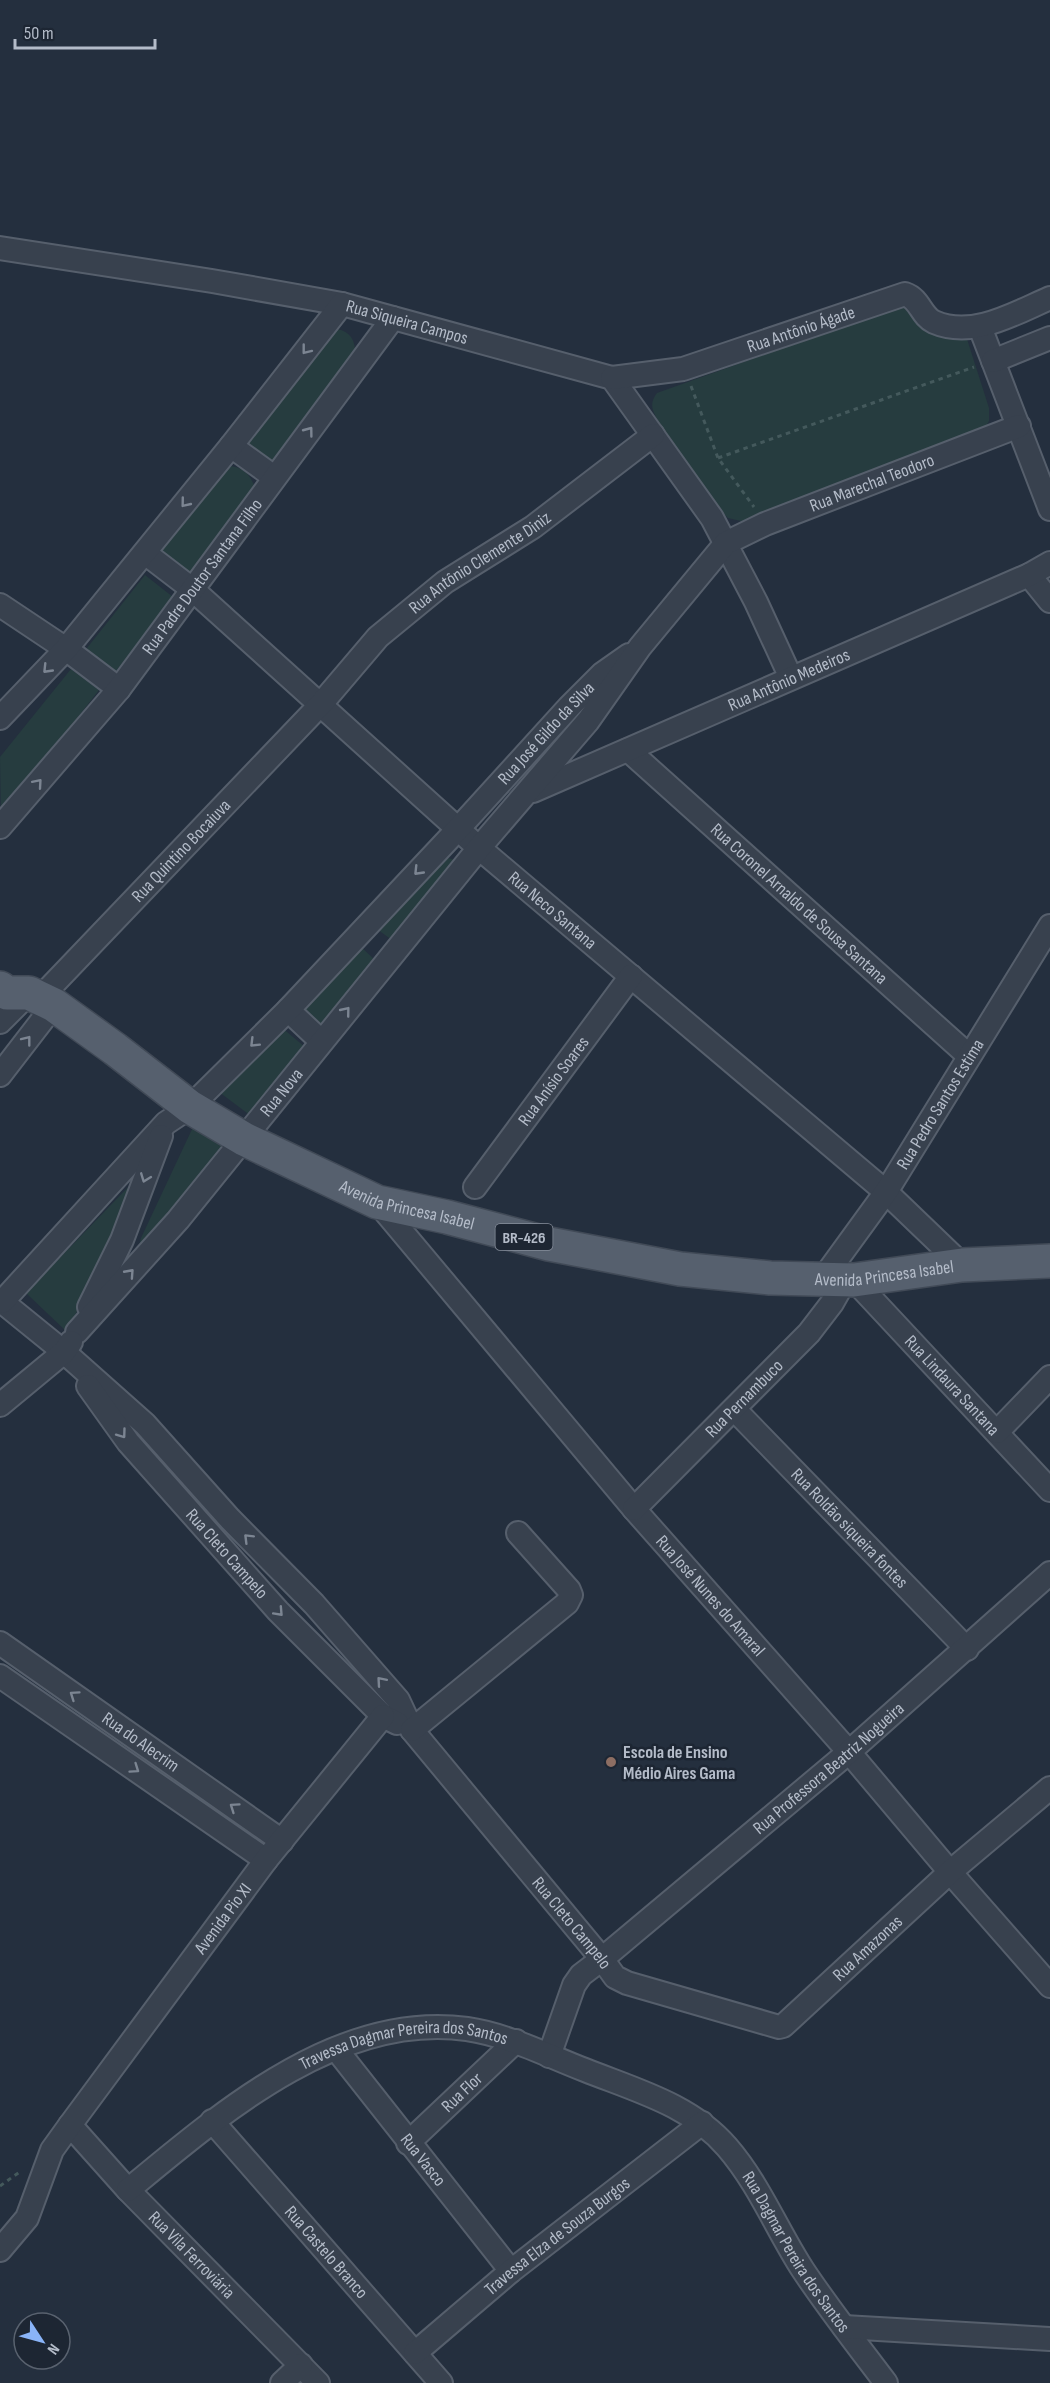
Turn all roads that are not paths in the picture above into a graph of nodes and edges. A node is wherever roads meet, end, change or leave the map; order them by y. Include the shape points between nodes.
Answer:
1 (0, 248) edge
2 (1050, 298) edge
3 (342, 304) junction
4 (393, 318) junction
5 (980, 327) junction
6 (1050, 338) edge
7 (993, 361) junction
8 (612, 378) junction
9 (1020, 426) junction
10 (652, 435) junction
11 (231, 446) junction
12 (274, 477) junction
13 (1050, 509) edge
14 (726, 543) junction
15 (145, 553) junction
16 (1050, 563) edge
17 (1029, 575) junction
18 (192, 589) junction
19 (1050, 601) edge
20 (0, 605) edge
21 (640, 647) junction
22 (66, 649) junction
23 (790, 678) junction
24 (119, 689) junction
25 (321, 704) junction
26 (569, 706) junction
27 (0, 718) edge
28 (588, 721) junction
29 (535, 744) junction
30 (628, 750) junction
31 (555, 760) junction
32 (527, 794) junction
33 (0, 827) edge
34 (458, 829) junction
35 (479, 848) junction
36 (1050, 926) edge
37 (363, 928) junction
38 (393, 953) junction
39 (0, 964) edge
40 (631, 976) junction
41 (31, 996) edge
42 (288, 1010) junction
43 (0, 1022) edge
44 (321, 1041) junction
45 (969, 1056) junction
46 (0, 1075) edge
47 (178, 1115) junction
48 (244, 1139) junction
49 (475, 1187) dead end
50 (886, 1192) junction
51 (377, 1202) junction
52 (1050, 1261) edge
53 (962, 1265) junction
54 (840, 1280) junction
55 (1, 1301) edge
56 (77, 1332) junction
57 (64, 1352) junction
58 (1050, 1377) edge
59 (0, 1405) edge
60 (734, 1409) junction
61 (997, 1432) junction
62 (1050, 1490) edge
63 (634, 1509) junction
64 (518, 1533) dead end
65 (1050, 1573) edge
66 (0, 1643) edge
67 (967, 1648) junction
68 (0, 1676) edge
69 (383, 1716) junction
70 (121, 1727) junction
71 (412, 1730) junction
72 (108, 1751) junction
73 (849, 1752) junction
74 (1050, 1788) edge
75 (282, 1841) junction
76 (266, 1860) junction
77 (950, 1872) junction
78 (602, 1959) junction
79 (1050, 1986) edge
80 (787, 2025) joint
81 (516, 2041) junction
82 (336, 2049) junction
83 (549, 2056) junction
84 (212, 2121) junction
85 (702, 2123) junction
86 (70, 2125) junction
87 (408, 2143) junction
88 (128, 2190) junction
89 (0, 2250) edge
90 (510, 2271) junction
91 (844, 2327) junction
92 (1050, 2338) edge
93 (414, 2353) junction
94 (301, 2365) junction
95 (282, 2383) edge
96 (318, 2383) edge
97 (441, 2383) edge
98 (886, 2383) edge

1 - 3 street, Rua Siqueira Campos
2 - 5 street
3 - 4 street, Rua Siqueira Campos
3 -> 11 street
4 - 8 street, Rua Siqueira Campos
12 -> 4 street, Rua Padre Doutor Santana Filho
5 - 7 street
5 - 8 street, Rua Antônio Ágade via 935,323 905,294 683,369
6 - 7 street
7 - 9 street
8 - 10 street
9 - 13 street
9 - 14 street, Rua Marechal Teodoro via 765,524
10 - 14 street
10 - 25 street, Rua Antônio Clemente Diniz via 533,527 445,582 378,637
11 - 12 street
11 -> 15 street
12 - 18 street, Rua Padre Doutor Santana Filho
14 - 21 street, Rua José Gildo da Silva
14 - 23 street
15 - 18 street, Rua Neco Santana
15 - 22 street
16 - 17 street, Rua Antônio Medeiros
17 - 19 street
17 - 23 street, Rua Antônio Medeiros
18 - 24 street, Rua Padre Doutor Santana Filho
18 - 25 street, Rua Neco Santana
20 - 22 street
21 - 26 street, Rua José Gildo da Silva via 602,674
21 - 28 street, Rua José Gildo da Silva
22 - 24 street
22 -> 27 street
23 - 30 street, Rua Antônio Medeiros
33 -> 24 street, Rua Padre Doutor Santana Filho
25 - 34 street, Rua Neco Santana
25 - 41 street, Rua Quintino Bocaiuva
26 - 28 street
26 - 29 street, Rua José Gildo da Silva
28 - 31 street, Rua José Gildo da Silva
29 - 31 street
29 - 34 street, Rua José Gildo da Silva
30 - 32 street, Rua Antônio Medeiros
30 - 45 street, Rua Coronel Arnaldo de Sousa Santana
31 - 32 street, Rua José Gildo da Silva
32 - 35 street, Rua José Gildo da Silva
34 - 35 street, Rua Neco Santana
34 -> 37 street, Rua Nova
35 - 38 street, Rua Nova
35 - 40 street, Rua Neco Santana
36 - 45 street, Rua Pedro Santos Estima
37 - 38 street
37 - 42 street, Rua Nova
44 -> 38 street, Rua Nova
39 - 41 main road, Avenida Princesa Isabel / BR-426 via 19,978
40 - 49 street, Rua Anísio Soares
40 - 50 street, Rua Neco Santana
41 - 43 street
46 -> 41 street
41 - 47 main road, Avenida Princesa Isabel / BR-426 via 115,1049
42 - 44 street
42 -> 47 street, Rua Nova
44 - 48 street, Rua Nova
45 - 50 street, Rua Pedro Santos Estima
47 - 48 main road, Avenida Princesa Isabel / BR-426
47 - 55 street, Rua Nova
47 -> 56 street, Rua Nova
48 - 51 main road, Avenida Princesa Isabel / BR-426
56 -> 48 street, Rua Nova via 178,1220
50 - 53 street, Rua Neco Santana
50 - 54 street, Rua Pedro Santos Estima
51 - 54 main road, Avenida Princesa Isabel / BR-426 via 549,1244 680,1269
51 - 63 street, Rua José Nunes do Amaral
52 - 53 main road, Avenida Princesa Isabel / BR-426
53 - 54 main road, Avenida Princesa Isabel / BR-426
54 - 60 street, Rua Pernambuco via 832,1303 809,1333
54 - 61 street, Rua Lindaura Santana
55 - 57 street, Rua Cleto Campelo
56 - 57 street, Rua Nova
57 - 59 street, Rua Nova
57 -> 69 street, Rua Cleto Campelo via 128,1442 278,1611
71 -> 57 street, Rua Cleto Campelo via 398,1700 314,1604 144,1424
58 - 61 street
60 - 63 street, Rua Pernambuco
60 - 67 street, Rua Roldão siqueira fontes
61 - 62 street, Rua Lindaura Santana
63 - 73 street, Rua José Nunes do Amaral
64 - 71 street via 568,1590 571,1595 567,1603
65 - 67 street, Rua Professora Beatriz Nogueira
70 -> 66 street, Rua do Alecrim
67 - 73 street, Rua Professora Beatriz Nogueira
68 - 72 street, Rua do Alecrim
69 - 71 street, Rua Cleto Campelo
69 - 75 street, Avenida Pio XI
70 - 72 street
75 -> 70 street, Rua do Alecrim
71 - 78 street, Rua Cleto Campelo
72 -> 76 street, Rua do Alecrim
73 - 77 street, Rua José Nunes do Amaral
73 - 78 street, Rua Professora Beatriz Nogueira
74 - 77 street, Rua Amazonas
75 - 76 street, Avenida Pio XI
76 - 86 street, Avenida Pio XI
77 - 79 street, Rua José Nunes do Amaral
77 - 80 street, Rua Amazonas
78 - 80 street, Rua Cleto Campelo via 615,1977 627,1983 779,2027
78 - 83 street, Rua Professora Beatriz Nogueira via 574,1984
81 - 82 street, Travessa Dagmar Pereira dos Santos via 467,2029 418,2027 379,2034
81 - 83 street, Travessa Dagmar Pereira dos Santos
81 - 87 street, Rua Flor
82 - 84 street, Travessa Dagmar Pereira dos Santos via 304,2064
82 - 87 street, Rua Vasco
83 - 85 street, Travessa Dagmar Pereira dos Santos via 669,2103
84 - 88 street, Travessa Dagmar Pereira dos Santos
84 - 93 street, Rua Castelo Branco
85 - 90 street, Travessa Elza de Souza Burgos
85 - 91 street, Rua Dagmar Pereira dos Santos via 750,2177 802,2270
86 - 88 street, Rua Vila Ferroviária
86 - 89 street, Avenida Pio XI via 52,2150 27,2218
87 - 90 street, Rua Vasco
88 - 94 street, Rua Vila Ferroviária
90 - 93 street, Travessa Elza de Souza Burgos
91 - 92 street
91 - 98 street, Rua Dagmar Pereira dos Santos
93 - 97 street, Rua Castelo Branco
94 - 95 street
94 - 96 street, Rua Vila Ferroviária

